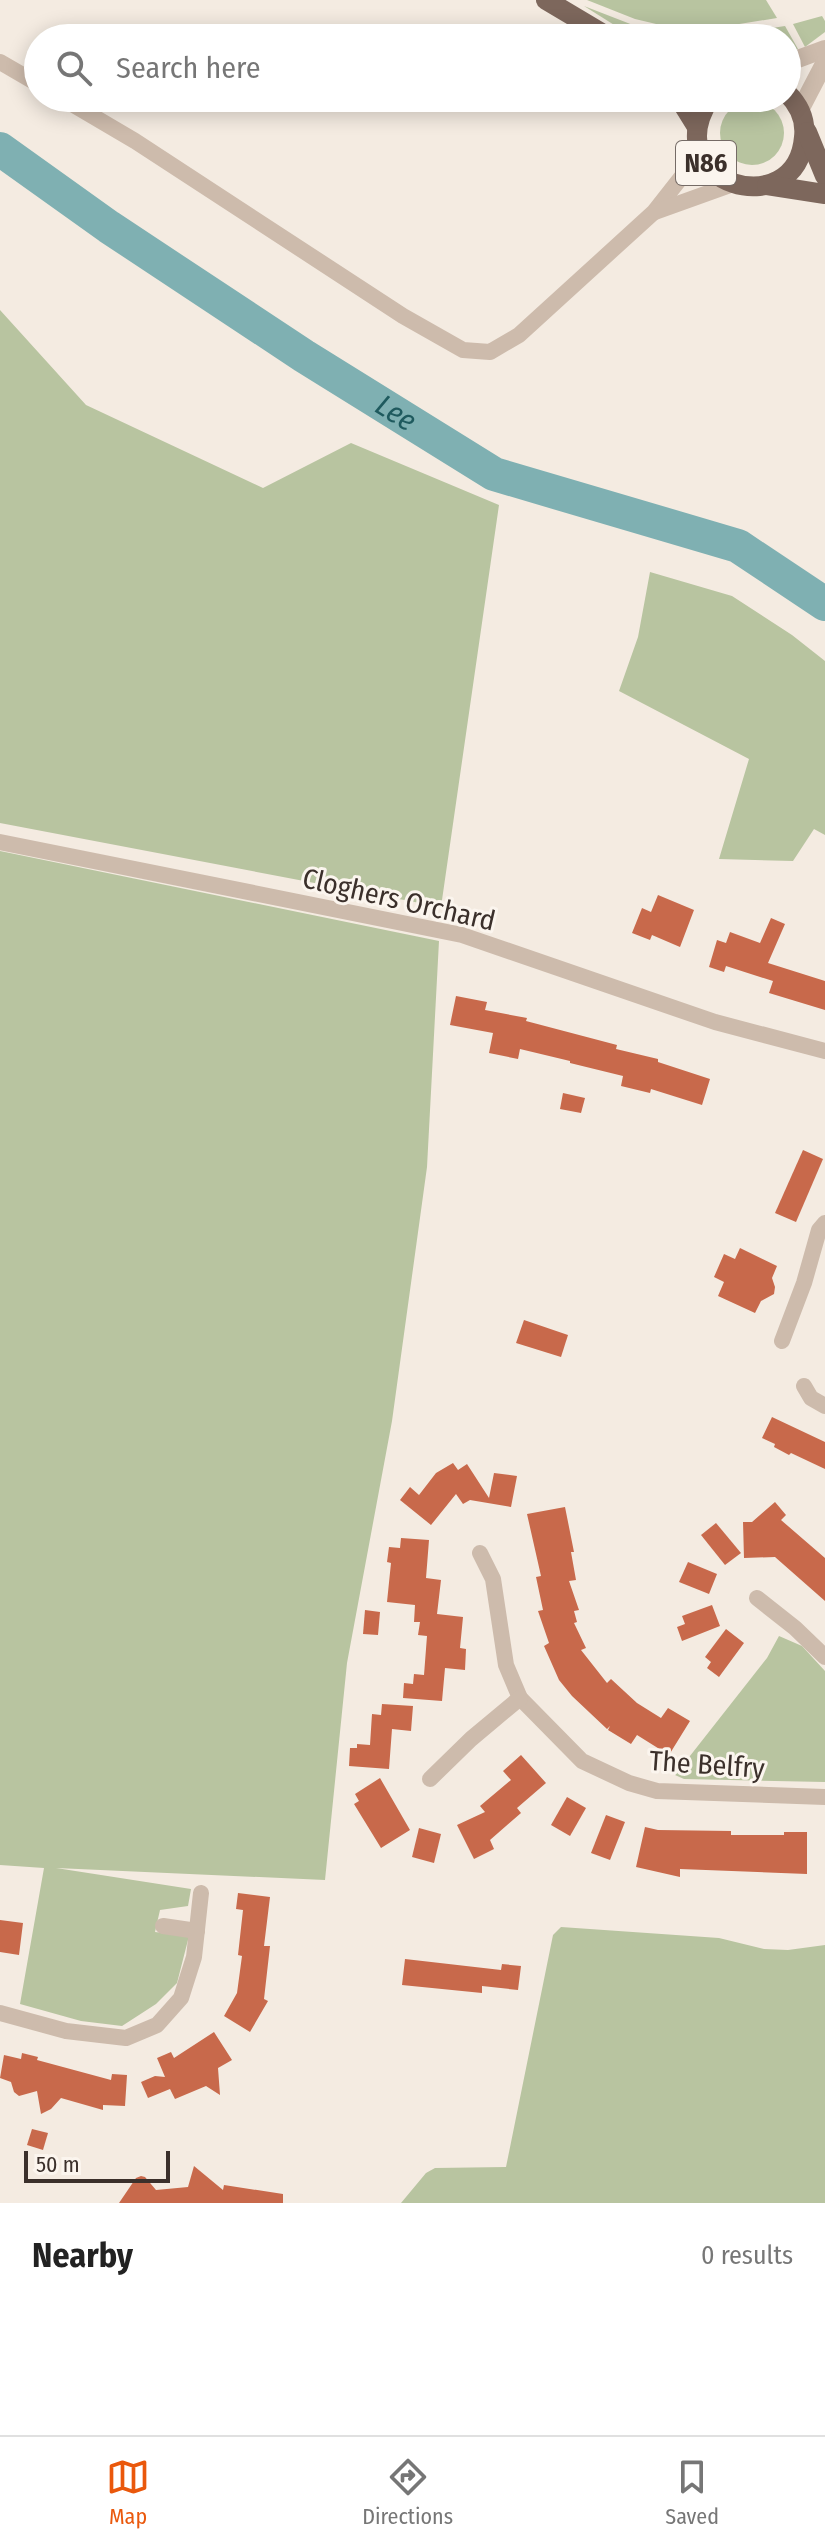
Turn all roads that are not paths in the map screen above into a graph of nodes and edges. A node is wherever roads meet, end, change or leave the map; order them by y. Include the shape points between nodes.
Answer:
1 (546, 0) edge
2 (586, 24) edge
3 (825, 49) edge
4 (801, 58) edge
5 (0, 62) edge
6 (825, 62) edge
7 (24, 76) edge
8 (86, 112) edge
9 (686, 112) edge
10 (702, 112) edge
11 (799, 112) edge
12 (803, 119) junction
13 (697, 134) junction
14 (825, 176) edge
15 (733, 184) junction
16 (767, 185) junction
17 (825, 194) edge
18 (654, 212) junction
19 (0, 842) edge
20 (825, 1051) edge
21 (825, 1223) edge
22 (782, 1341) dead end
23 (804, 1386) dead end
24 (825, 1406) edge
25 (480, 1553) dead end
26 (757, 1598) dead end
27 (825, 1657) edge
28 (520, 1698) junction
29 (430, 1779) dead end
30 (825, 1797) edge
31 (201, 1893) dead end
32 (163, 1926) dead end
33 (197, 1931) junction
34 (0, 2013) edge

1 - 2 main road
3 - 4 street
5 - 7 street
6 - 12 street
8 - 18 street via 463,350 490,352 519,335
9 - 13 main road, N86
10 - 13 main road, N86
11 - 12 main road
12 - 14 main road
12 - 16 main road, N86 via 804,148 798,160 783,178
13 - 15 main road, N86 via 706,163
13 - 18 street via 687,170
15 - 16 main road, N86
15 - 18 street
16 - 17 main road, N86
19 - 20 street, Cloghers Orchard via 462,935 715,1022
21 - 22 street
23 - 24 street
25 - 28 street, The Belfry via 493,1579 506,1665
26 - 27 street
28 - 29 street
28 - 30 street, The Belfry via 582,1761 629,1783 657,1791
31 - 33 street
32 - 33 street
33 - 34 street via 181,1998 157,2025 126,2038 66,2031

